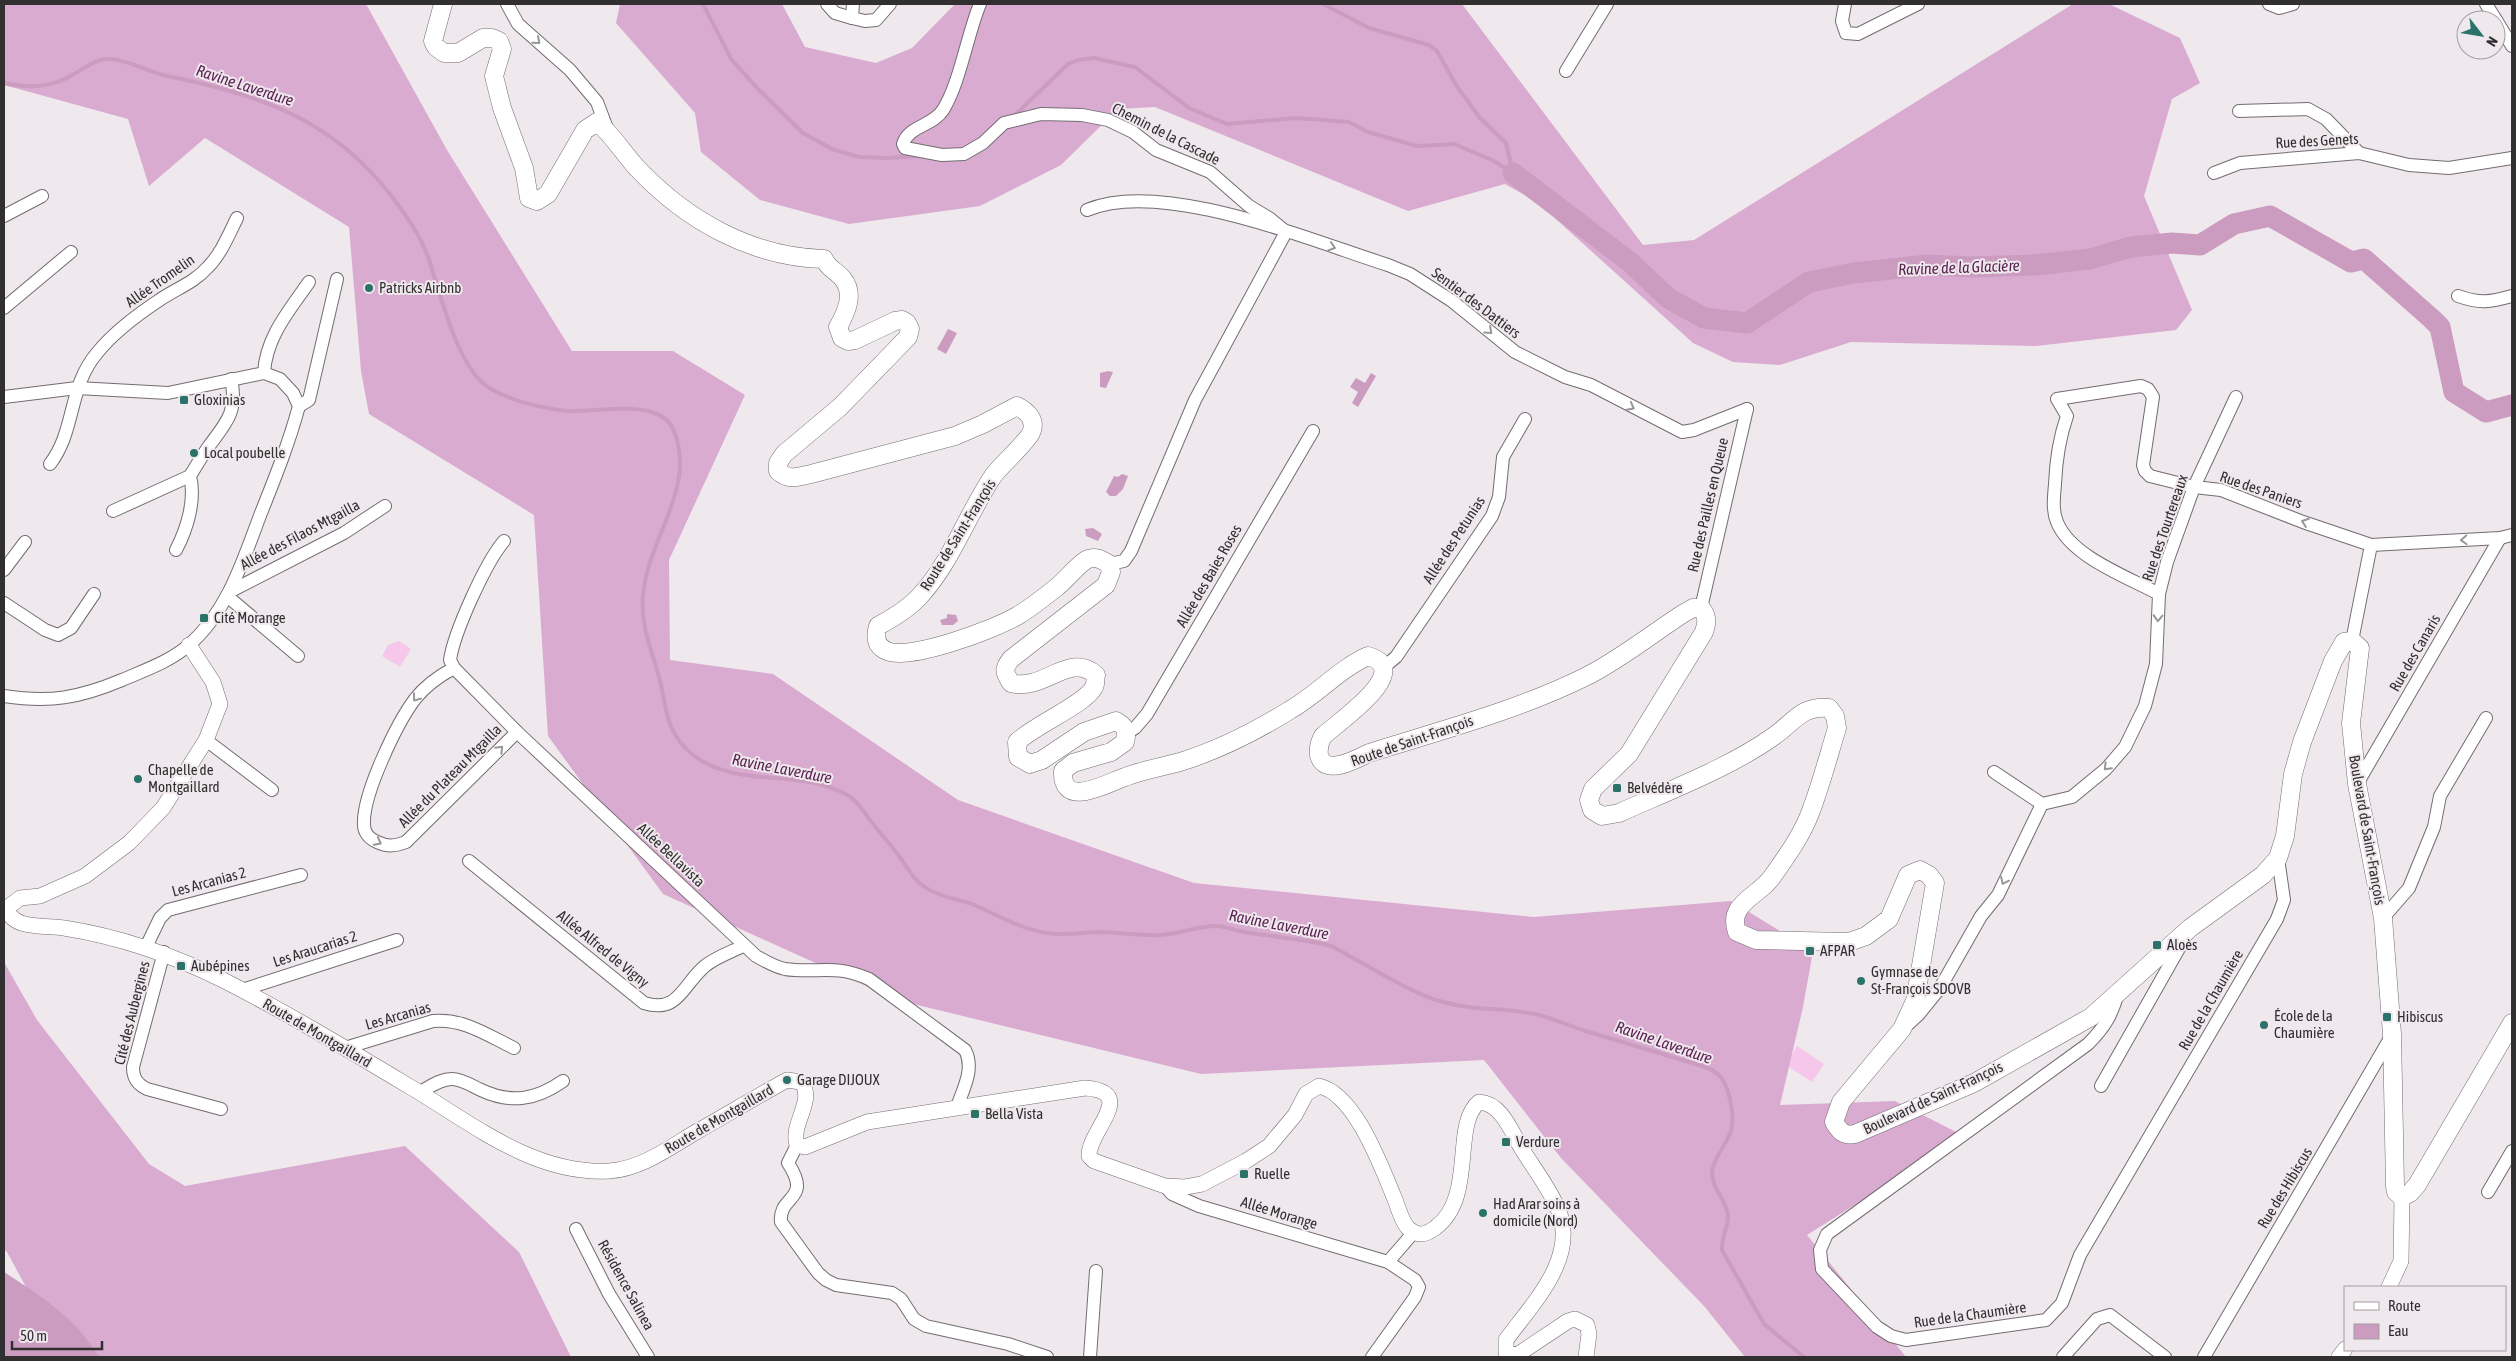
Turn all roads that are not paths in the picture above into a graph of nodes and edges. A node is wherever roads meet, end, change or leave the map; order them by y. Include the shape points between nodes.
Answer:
1 (443, 4) edge
2 (507, 4) edge
3 (827, 4) edge
4 (853, 4) edge
5 (890, 4) edge
6 (980, 4) edge
7 (1607, 4) edge
8 (1845, 4) edge
9 (1918, 4) edge
10 (2269, 4) edge
11 (2293, 4) edge
12 (852, 18) junction
13 (1566, 71) dead end
14 (2239, 111) dead end
15 (608, 131) junction
16 (2359, 153) junction
17 (2512, 158) edge
18 (2214, 172) dead end
19 (42, 196) dead end
20 (1087, 210) dead end
21 (4, 216) edge
22 (237, 218) dead end
23 (1286, 232) junction
24 (71, 252) dead end
25 (337, 279) dead end
26 (309, 282) dead end
27 (2458, 296) dead end
28 (2512, 296) edge
29 (4, 308) edge
30 (264, 373) junction
31 (231, 379) junction
32 (77, 388) junction
33 (4, 396) edge
34 (2236, 397) dead end
35 (299, 406) junction
36 (1747, 409) joint
37 (1525, 419) dead end
38 (1313, 431) dead end
39 (50, 464) dead end
40 (190, 476) junction
41 (2194, 487) junction
42 (385, 506) dead end
43 (113, 511) dead end
44 (2506, 536) edge
45 (504, 540) dead end
46 (25, 542) dead end
47 (2371, 544) junction
48 (176, 550) dead end
49 (1109, 564) junction
50 (4, 570) edge
51 (229, 593) junction
52 (94, 594) dead end
53 (2159, 594) junction
54 (4, 602) edge
55 (1701, 608) junction
56 (2352, 641) junction
57 (189, 644) junction
58 (298, 656) dead end
59 (1384, 667) junction
60 (454, 668) junction
61 (4, 696) edge
62 (2486, 718) dead end
63 (517, 732) junction
64 (1127, 733) junction
65 (206, 740) junction
66 (1994, 772) dead end
67 (2357, 784) junction
68 (272, 790) dead end
69 (2042, 804) junction
70 (2278, 858) junction
71 (469, 860) dead end
72 (301, 875) dead end
73 (5, 908) edge
74 (2383, 918) junction
75 (2190, 928) junction
76 (397, 940) dead end
77 (743, 946) junction
78 (146, 947) junction
79 (164, 952) junction
80 (242, 990) junction
81 (2118, 992) junction
82 (2512, 1024) edge
83 (1902, 1029) junction
84 (2392, 1034) junction
85 (345, 1048) junction
86 (514, 1048) dead end
87 (563, 1082) dead end
88 (2101, 1086) dead end
89 (420, 1092) junction
90 (957, 1107) junction
91 (221, 1109) dead end
92 (797, 1145) junction
93 (2512, 1151) edge
94 (1165, 1186) junction
95 (2488, 1192) dead end
96 (2402, 1197) junction
97 (576, 1229) dead end
98 (1414, 1232) junction
99 (1388, 1262) junction
100 (1096, 1271) dead end
101 (2389, 1286) edge
102 (1511, 1356) edge
103 (648, 1357) edge
104 (1047, 1357) edge
105 (1090, 1357) edge
106 (1372, 1357) edge
107 (1586, 1357) edge
108 (2063, 1357) edge
109 (2165, 1357) edge
110 (2204, 1357) edge

1 - 15 main road via 433,41 444,53 458,53 483,38 499,41 502,48 494,76 524,168 529,198 537,201 548,194 586,130 597,122
2 -> 15 street via 518,24 570,70 597,102
3 - 12 street via 835,13
4 - 12 street
5 - 12 street via 876,20
6 - 23 street, Chemin de la Cascade via 942,111 926,125 908,134 903,144 905,148 942,155 964,154 984,143 1004,123 1042,114 1108,120 1133,132 1156,150 1210,172 1249,206
7 - 13 street
8 - 9 street via 1843,28 1852,35
10 - 11 street via 2279,8
14 - 16 street via 2308,109 2326,119
15 - 49 main road, Route de Saint-François via 661,192 698,220 740,242 824,260 826,266 844,279 849,297 848,310 838,327 842,338 855,340 895,321 907,323 910,329 908,337 890,358 784,454 778,463 778,471 785,477 811,474 955,436 1017,406 1027,411 1033,421 1031,433 993,476 941,568 919,597 900,614 878,626 875,635 878,644 886,651 915,651 992,630 1020,615 1061,584 1087,559 1100,558
16 - 17 street, Rue des Genets via 2409,165 2449,168
16 - 18 street, Rue des Genets via 2240,163
19 - 21 street
20 - 23 street, Sentier des Dattiers via 1116,201 1156,201 1238,215
22 - 32 street, Allée Tromelin via 210,265 191,283 159,300 132,320 98,351 83,370
23 -> 36 street, Sentier des Dattiers via 1410,274 1452,301 1515,352 1565,377 1591,385 1682,432
23 - 49 street via 1195,400 1131,551 1124,561
24 - 29 street
25 - 35 street via 308,400
26 - 30 street via 270,342
27 - 28 street via 2483,302
30 - 31 street
30 - 35 street via 280,379 293,393
31 - 32 street via 159,394
31 - 40 street via 234,400 228,420
32 - 33 street
32 - 39 street, Allée Tromelin via 61,447
34 - 41 street, Rue des Tourtereaux
35 - 51 street via 275,478
36 - 55 street, Rue des Pailles en Queue
37 - 59 street, Allée des Petunias via 1503,457 1499,497 1492,516 1396,658
38 - 64 street, Allée des Baies Roses via 1147,714
40 - 43 street
40 - 48 street via 193,489 186,525
47 -> 41 street, Rue des Paniers via 2221,490
41 - 53 street, Rue des Tourtereaux
41 - 53 street, Rue des Paniers via 2155,478 2145,471 2143,465 2153,397 2148,389 2141,386 2057,399 2066,416 2056,449 2054,510 2057,522 2063,533 2091,559
42 - 51 street, Allée des Filaos Mtgailla via 344,533
44 -> 47 street, Rue des Paniers
44 - 67 street, Rue des Canaris
45 - 60 street via 492,555 455,642 450,660
46 - 50 street
47 - 56 street
49 - 64 main road via 1111,572 1106,585 1011,659 1004,673 1011,683 1022,686 1074,666 1088,668 1096,675 1095,687 1084,698 1026,733 1017,742 1018,757 1030,764 1042,760 1084,732 1116,721
51 - 57 street via 210,624
51 - 58 street
52 - 54 street via 71,628 58,635 44,630
53 -> 69 street, Rue des Tourtereaux via 2156,664 2145,706 2125,746 2106,769 2072,797
55 - 59 main road, Route de Saint-François via 1684,612 1587,676 1520,705 1369,753 1352,762 1333,766 1324,764 1318,744 1322,736 1378,686 1385,674
55 - 83 main road, Boulevard de Saint-François via 1707,622 1704,632 1629,754 1593,789 1589,800 1592,810 1602,816 1619,813 1746,754 1807,709 1829,708 1838,728 1812,809 1771,880 1736,911 1734,922 1737,932 1756,940 1849,942 1866,936 1889,920 1908,875 1920,870 1929,875 1935,883 1923,961 1915,1001
56 - 67 main road, Boulevard de Saint-François via 2360,648 2351,723
56 - 70 main road, Boulevard de Saint-François via 2344,642 2333,661 2302,742 2292,774 2285,836
57 - 61 street via 168,660 110,685 68,698 36,701
57 - 65 street, Route de Montgaillard via 213,682 219,698 220,704
59 - 64 main road via 1376,658 1368,656 1353,663 1292,710 1215,749 1181,762 1126,776 1087,791 1075,792 1066,787 1062,780 1063,771 1073,762 1111,752 1126,742
60 - 63 street, Allée Bellavista
60 -> 63 street, Allée du Plateau Mtgailla via 421,692 393,736 366,805 366,833 374,841 388,846 406,842
62 - 74 street via 2440,796 2434,827 2409,888
63 - 77 street, Allée Bellavista
65 - 68 street
65 - 73 street, Route de Montgaillard via 163,808 129,843 85,876 40,896 20,898
66 - 69 street
67 - 74 main road, Boulevard de Saint-François
69 -> 83 street via 1998,895 1981,916 1940,988
70 - 75 main road, Boulevard de Saint-François via 2263,875
70 - 81 street, Rue de la Chaumière via 2284,900 2277,919 2080,1255 2062,1304 2046,1320 1906,1340 1877,1327 1822,1269 1820,1250 1827,1234 2088,1044 2113,1011
71 - 77 street, Allée Alfred de Vigny via 644,1004 660,1007 674,1001 706,965
72 - 78 street, Les Arcanias 2 via 168,910 160,918
73 - 78 street, Route de Montgaillard via 12,918 26,925 48,925 106,935
74 - 84 main road, Boulevard de Saint-François
75 - 81 main road, Boulevard de Saint-François
75 - 88 street
76 - 80 street, Les Araucarias 2
77 - 90 street, Allée Bellavista via 784,969 851,971 869,979 965,1050 969,1072
78 - 79 street, Route de Montgaillard
79 - 80 street, Route de Montgaillard
79 - 91 street, Cité des Aubergines via 133,1076 147,1089
80 - 85 street, Route de Montgaillard
81 - 83 main road, Boulevard de Saint-François via 2091,1017 1974,1082 1855,1134 1840,1132 1834,1122 1841,1102
82 - 96 main road via 2417,1185
84 - 96 main road, Boulevard de Saint-François via 2395,1186
84 - 110 street, Rue des Hibiscus
85 - 86 street, Les Arcanias via 433,1021 447,1020 462,1023
85 - 89 street, Route de Montgaillard
87 - 89 street via 550,1091 522,1100 497,1096 452,1079 440,1081
89 - 92 street, Route de Montgaillard via 510,1148 563,1166 610,1171 646,1162 787,1080 794,1080 801,1082 806,1093 797,1125
90 - 92 street via 867,1122 810,1146
90 - 94 street via 1085,1088 1099,1089 1108,1098 1110,1108 1092,1140 1089,1156 1101,1165
92 - 104 street via 788,1163 797,1177 797,1187 793,1198 782,1209 780,1222 818,1273 836,1285 892,1293 901,1299 914,1319 926,1326 1008,1344
93 - 95 street
94 - 98 street via 1202,1184 1246,1162 1269,1146 1306,1094 1320,1086 1337,1094 1361,1124 1406,1224
94 - 99 street, Allée Morange via 1172,1194 1199,1206
96 - 101 street via 2401,1260
97 - 103 street, Résidence Salinea via 609,1294
98 - 99 street
98 - 102 street via 1424,1235 1445,1218 1459,1189 1472,1111 1480,1102 1492,1105 1508,1125 1559,1210 1563,1229 1559,1263 1506,1340 1506,1352
99 - 106 street, Allée Morange via 1415,1280 1418,1287 1415,1298
100 - 105 street
102 - 107 street via 1575,1319 1587,1325
108 - 109 street via 2097,1319 2110,1315

